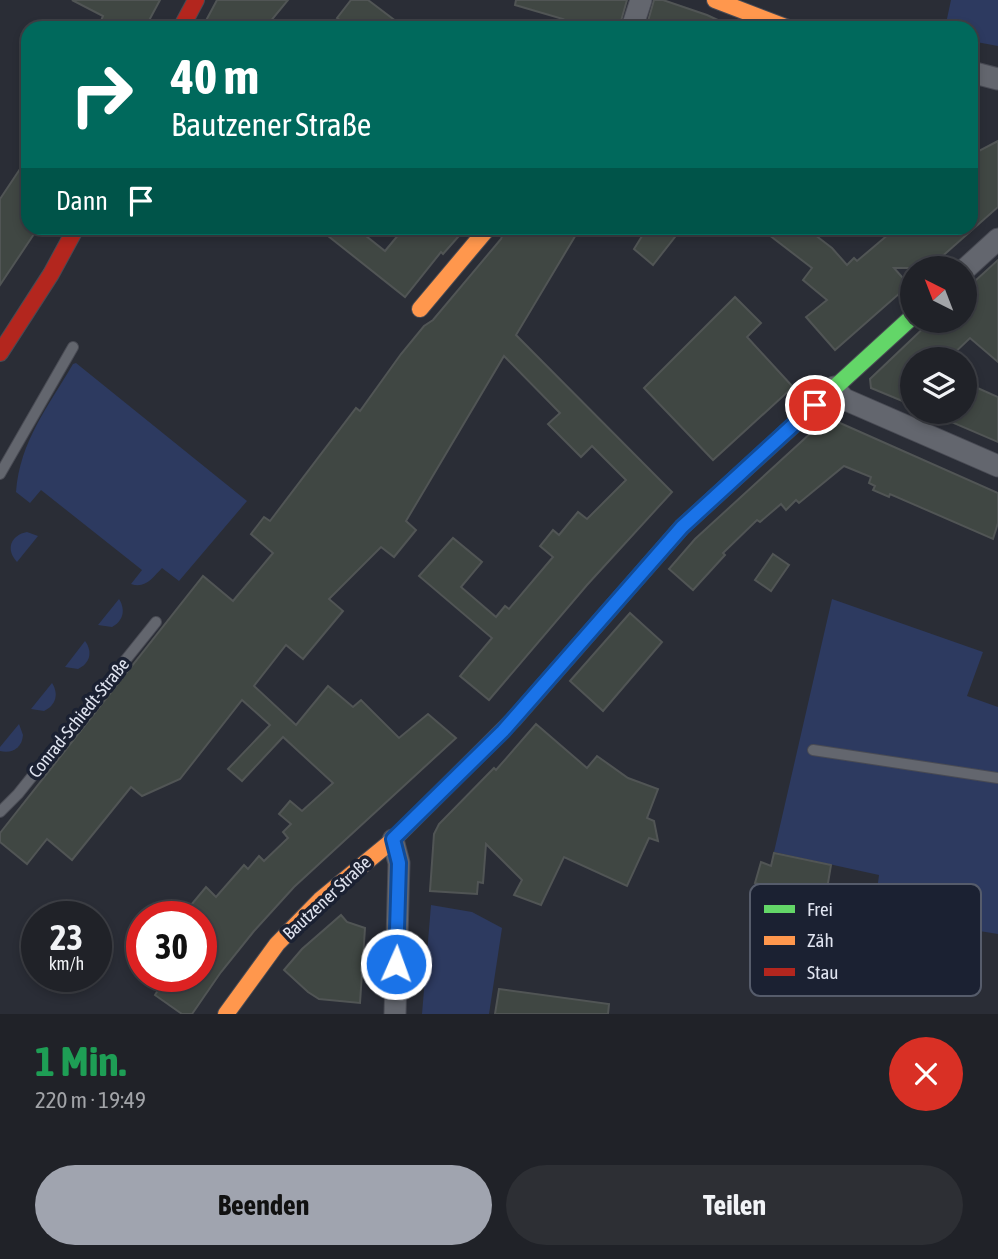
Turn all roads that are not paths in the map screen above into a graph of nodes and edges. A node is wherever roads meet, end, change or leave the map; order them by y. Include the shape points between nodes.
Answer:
1 (196, 0) edge
2 (641, 0) edge
3 (715, 0) edge
4 (185, 21) edge
5 (634, 21) edge
6 (770, 21) edge
7 (978, 74) edge
8 (998, 79) edge
9 (72, 235) edge
10 (482, 235) edge
11 (998, 239) edge
12 (977, 258) edge
13 (420, 309) dead end
14 (900, 328) edge
15 (73, 347) dead end
16 (0, 353) edge
17 (834, 387) junction
18 (998, 466) edge
19 (0, 474) edge
20 (156, 622) dead end
21 (813, 750) dead end
22 (998, 778) edge
23 (0, 812) edge
24 (393, 839) junction
25 (226, 1014) edge
26 (395, 1014) edge

1 - 4 street
2 - 5 street
3 - 6 street
7 - 8 street
9 - 16 street
10 - 13 street
11 - 12 street
14 - 17 street, Bautzener Straße
15 - 19 lane
17 - 18 street via 844,399
17 - 24 street, Bautzener Straße via 682,527 503,731
20 - 23 lane, Conrad-Schiedt-Straße
21 - 22 lane
24 - 25 street, Bautzener Straße via 320,900 277,944
24 - 26 street via 399,863

